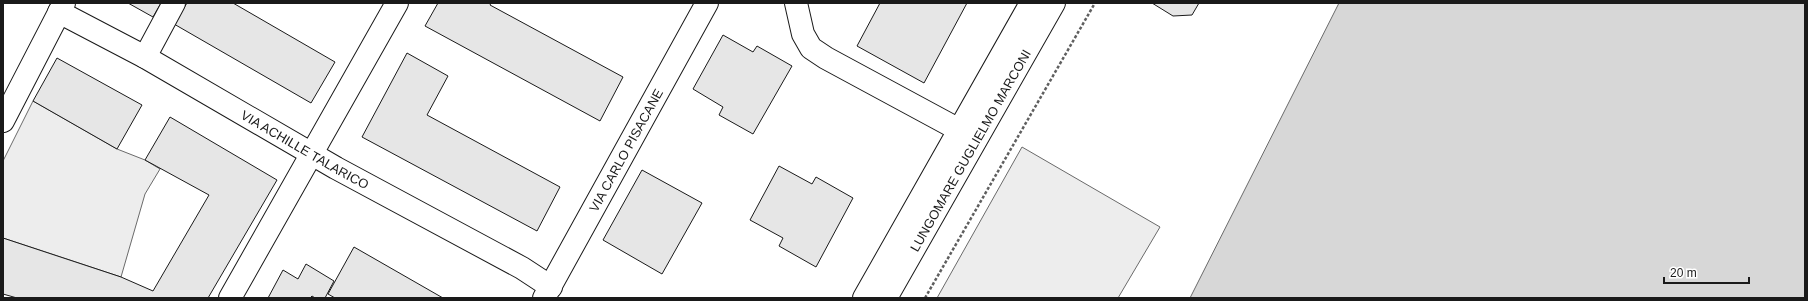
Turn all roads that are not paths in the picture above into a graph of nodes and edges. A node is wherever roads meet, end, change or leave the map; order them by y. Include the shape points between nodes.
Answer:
1 (174, 3) edge
2 (397, 3) edge
3 (707, 3) edge
4 (796, 3) edge
5 (1031, 3) edge
6 (1054, 3) edge
7 (62, 7) edge
8 (146, 57) junction
9 (3, 121) edge
10 (968, 135) junction
11 (311, 154) junction
12 (548, 292) edge
13 (230, 298) edge
14 (864, 298) edge
15 (886, 298) edge

1 - 8 street
2 - 11 street
3 - 12 street, VIA CARLO PISACANE
4 - 10 street via 803,34 811,48
5 - 10 street, LUNGOMARE GUGLIELMO MARCONI
6 - 10 street, LUNGOMARE GUGLIELMO MARCONI
7 - 8 street, VIA ACHILLE TALARICO
7 - 9 street
8 - 11 street, VIA ACHILLE TALARICO
10 - 14 street, LUNGOMARE GUGLIELMO MARCONI
10 - 15 street, LUNGOMARE GUGLIELMO MARCONI
11 - 12 street, VIA ACHILLE TALARICO via 522,268
11 - 13 street

